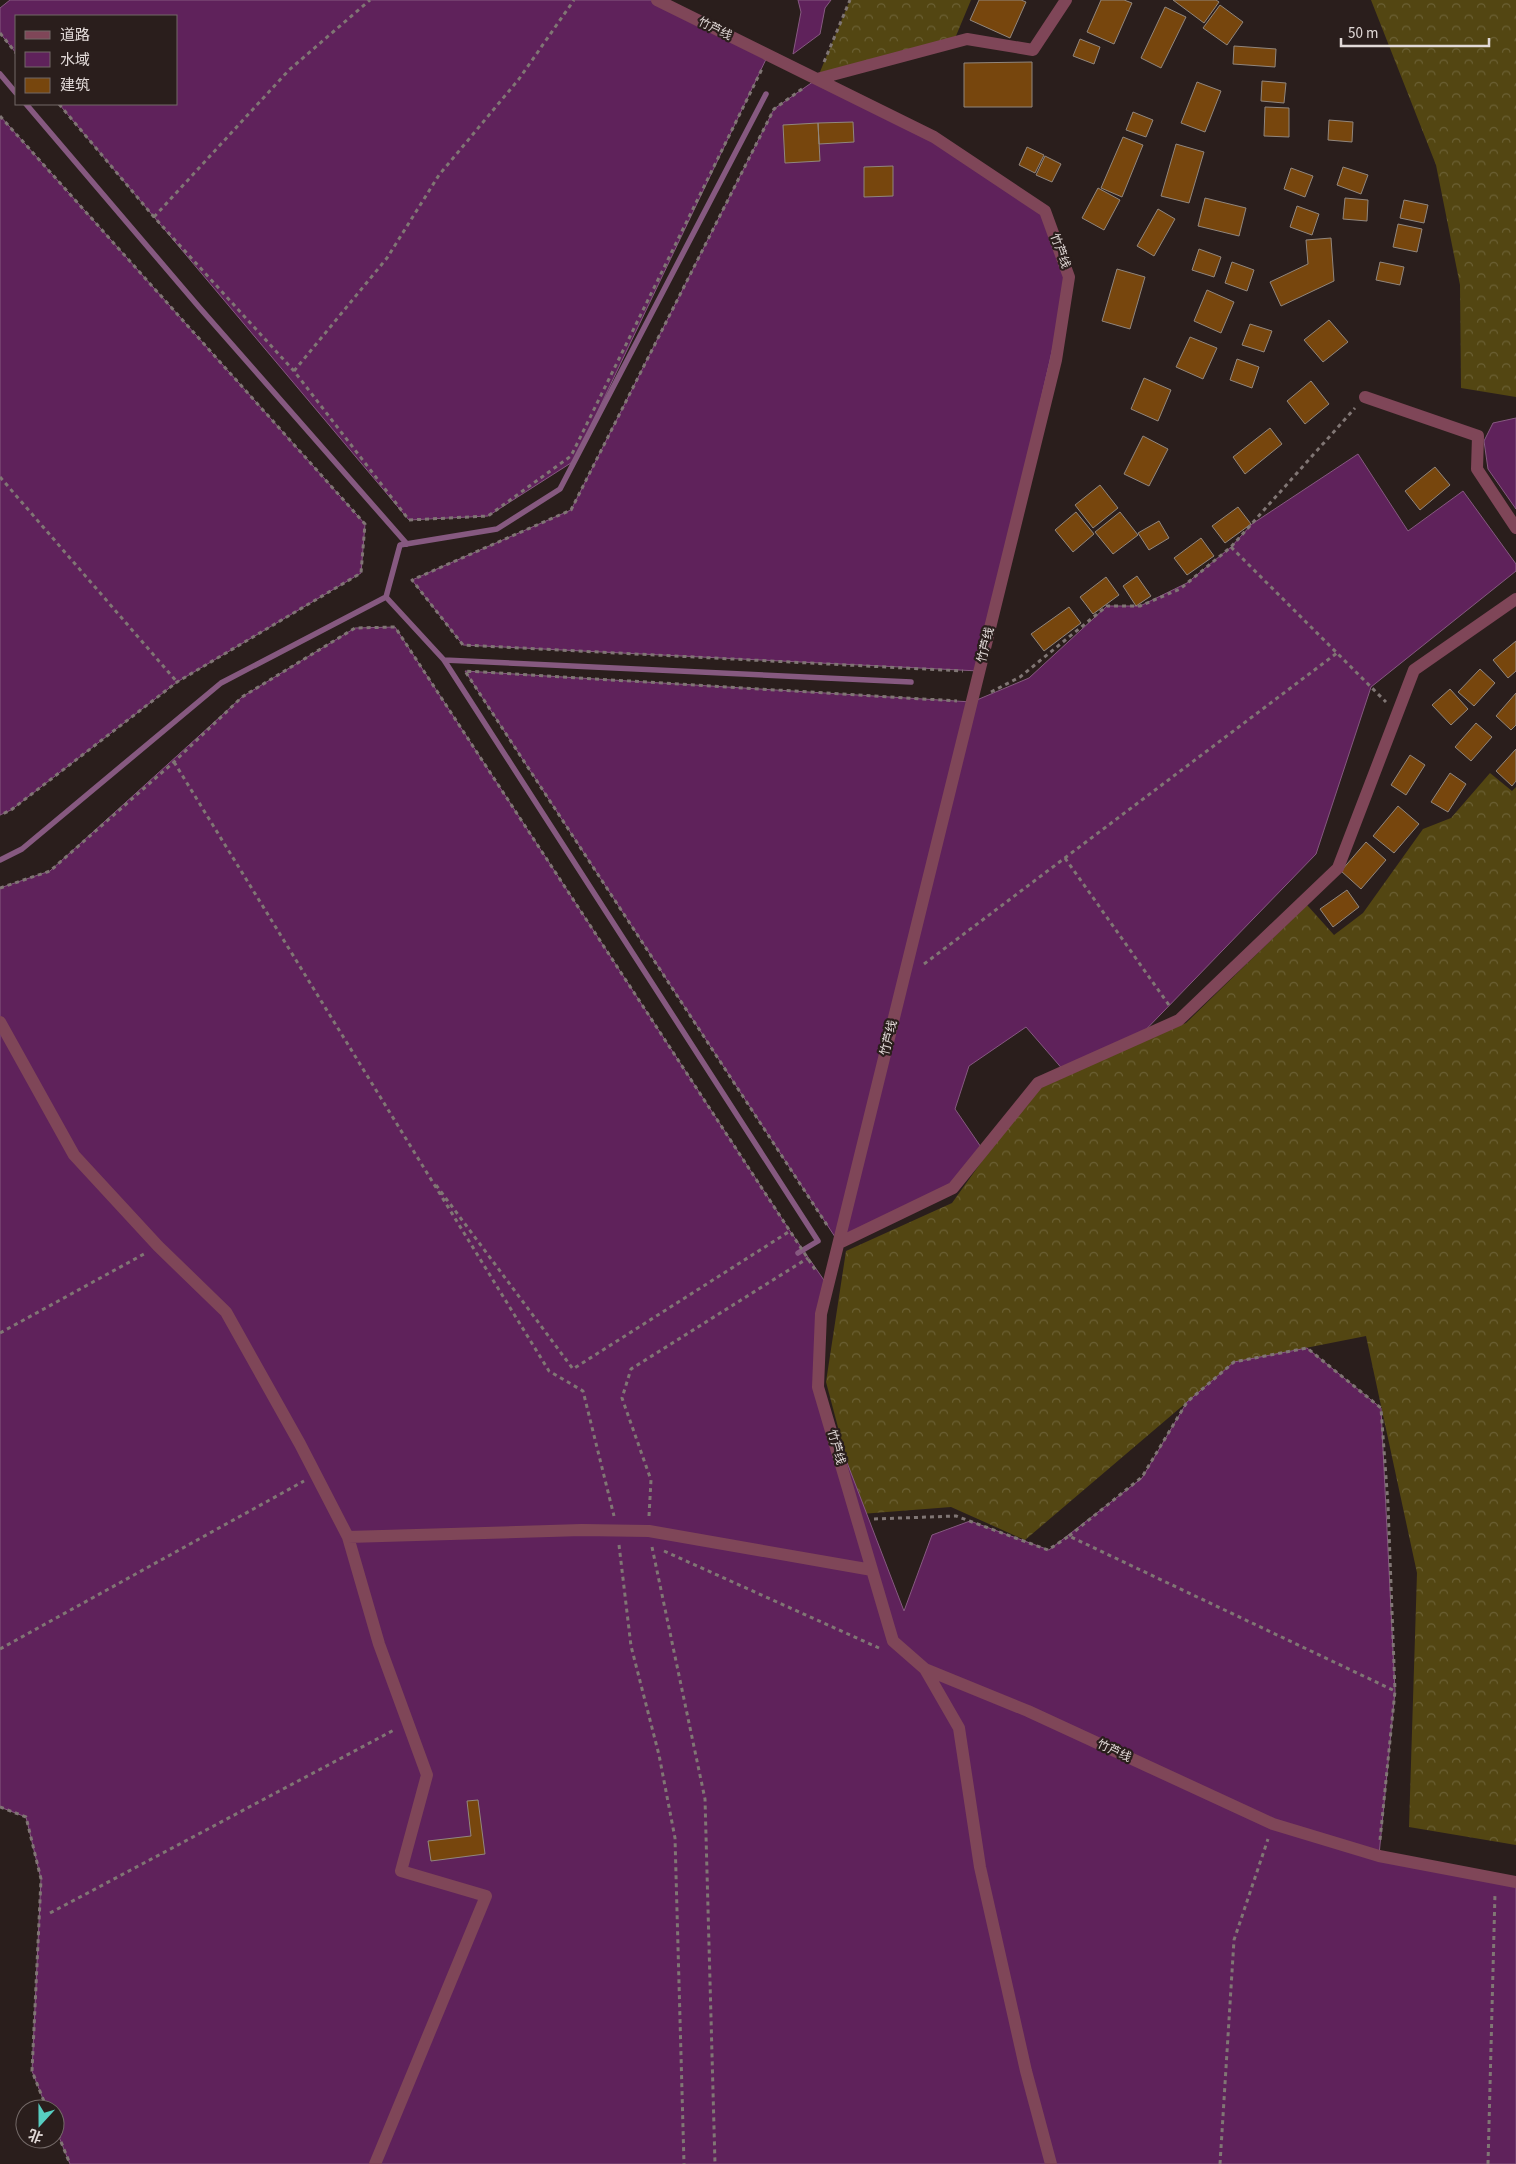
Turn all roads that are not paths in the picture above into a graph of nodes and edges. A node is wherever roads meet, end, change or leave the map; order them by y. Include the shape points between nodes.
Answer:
1 (657, 0) edge
2 (1066, 0) edge
3 (817, 79) junction
4 (1366, 397) road end
5 (1516, 528) edge
6 (1516, 599) edge
7 (0, 1022) edge
8 (839, 1243) junction
9 (348, 1537) junction
10 (872, 1570) junction
11 (926, 1669) junction
12 (1516, 1882) edge
13 (375, 2164) edge
14 (1051, 2164) edge

1 - 3 street, 竹芦线
2 - 3 street via 1033,50 967,39
3 - 8 street, 竹芦线 via 934,137 1045,211 1069,277 1056,360
4 - 5 street via 1478,436 1477,469
6 - 8 street via 1414,670 1338,868 1180,1020 1038,1083 953,1188
7 - 9 street via 74,1155 158,1246 226,1312
8 - 10 street, 竹芦线 via 821,1314 818,1387
9 - 10 street via 646,1530
9 - 13 street via 379,1644 427,1775 401,1871 486,1896
10 - 11 street, 竹芦线 via 894,1641
11 - 12 street, 竹芦线 via 1272,1824 1379,1856
11 - 14 street via 959,1728 980,1867 1026,2072

